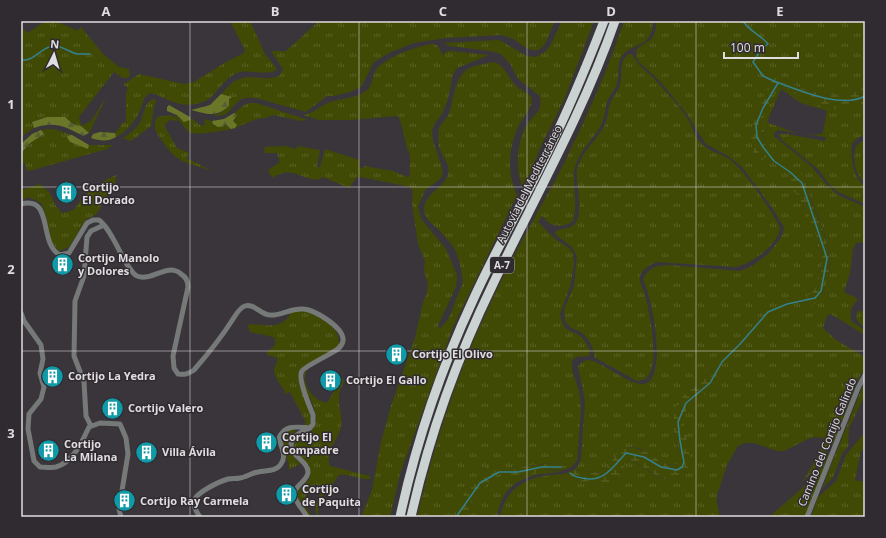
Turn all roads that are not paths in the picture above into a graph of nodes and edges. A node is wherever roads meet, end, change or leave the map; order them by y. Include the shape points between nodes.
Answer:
1 (604, 21) edge
2 (615, 21) edge
3 (21, 204) edge
4 (104, 225) junction
5 (21, 313) edge
6 (865, 375) edge
7 (91, 426) junction
8 (310, 428) junction
9 (121, 517) edge
10 (200, 517) edge
11 (307, 517) edge
12 (400, 517) edge
13 (411, 517) edge
14 (807, 517) edge

1 - 12 highway, Autovía del Mediterráneo / A-7 via 589,61 548,150 473,299 450,353 419,442
2 - 13 highway, Autovía del Mediterráneo / A-7 via 577,116 493,284 460,357 432,434
3 - 4 street via 28,202 38,205 52,250 60,255 69,253 84,226 90,221 99,220
4 - 7 street via 91,231 87,237 84,276 75,301 74,356 84,382 86,416
4 - 8 street via 136,275 143,277 171,270 179,272 188,283 173,356 174,368 178,374 183,375 194,370 245,306 270,316 302,308 338,328 343,341 341,346 320,361 306,367 300,375 313,414 313,424
5 - 7 street via 41,345 43,359 40,373 44,387 40,399 29,414 28,429 34,461 40,467 55,467 67,461
6 - 14 street, Camino del Cortijo Galindo
7 - 9 street via 100,423 120,424 126,438 128,454 119,509
8 - 10 street via 291,427 284,430 279,438 284,452 280,466 220,482 198,494 194,508
8 - 11 street via 294,438 291,448 308,472 294,492

